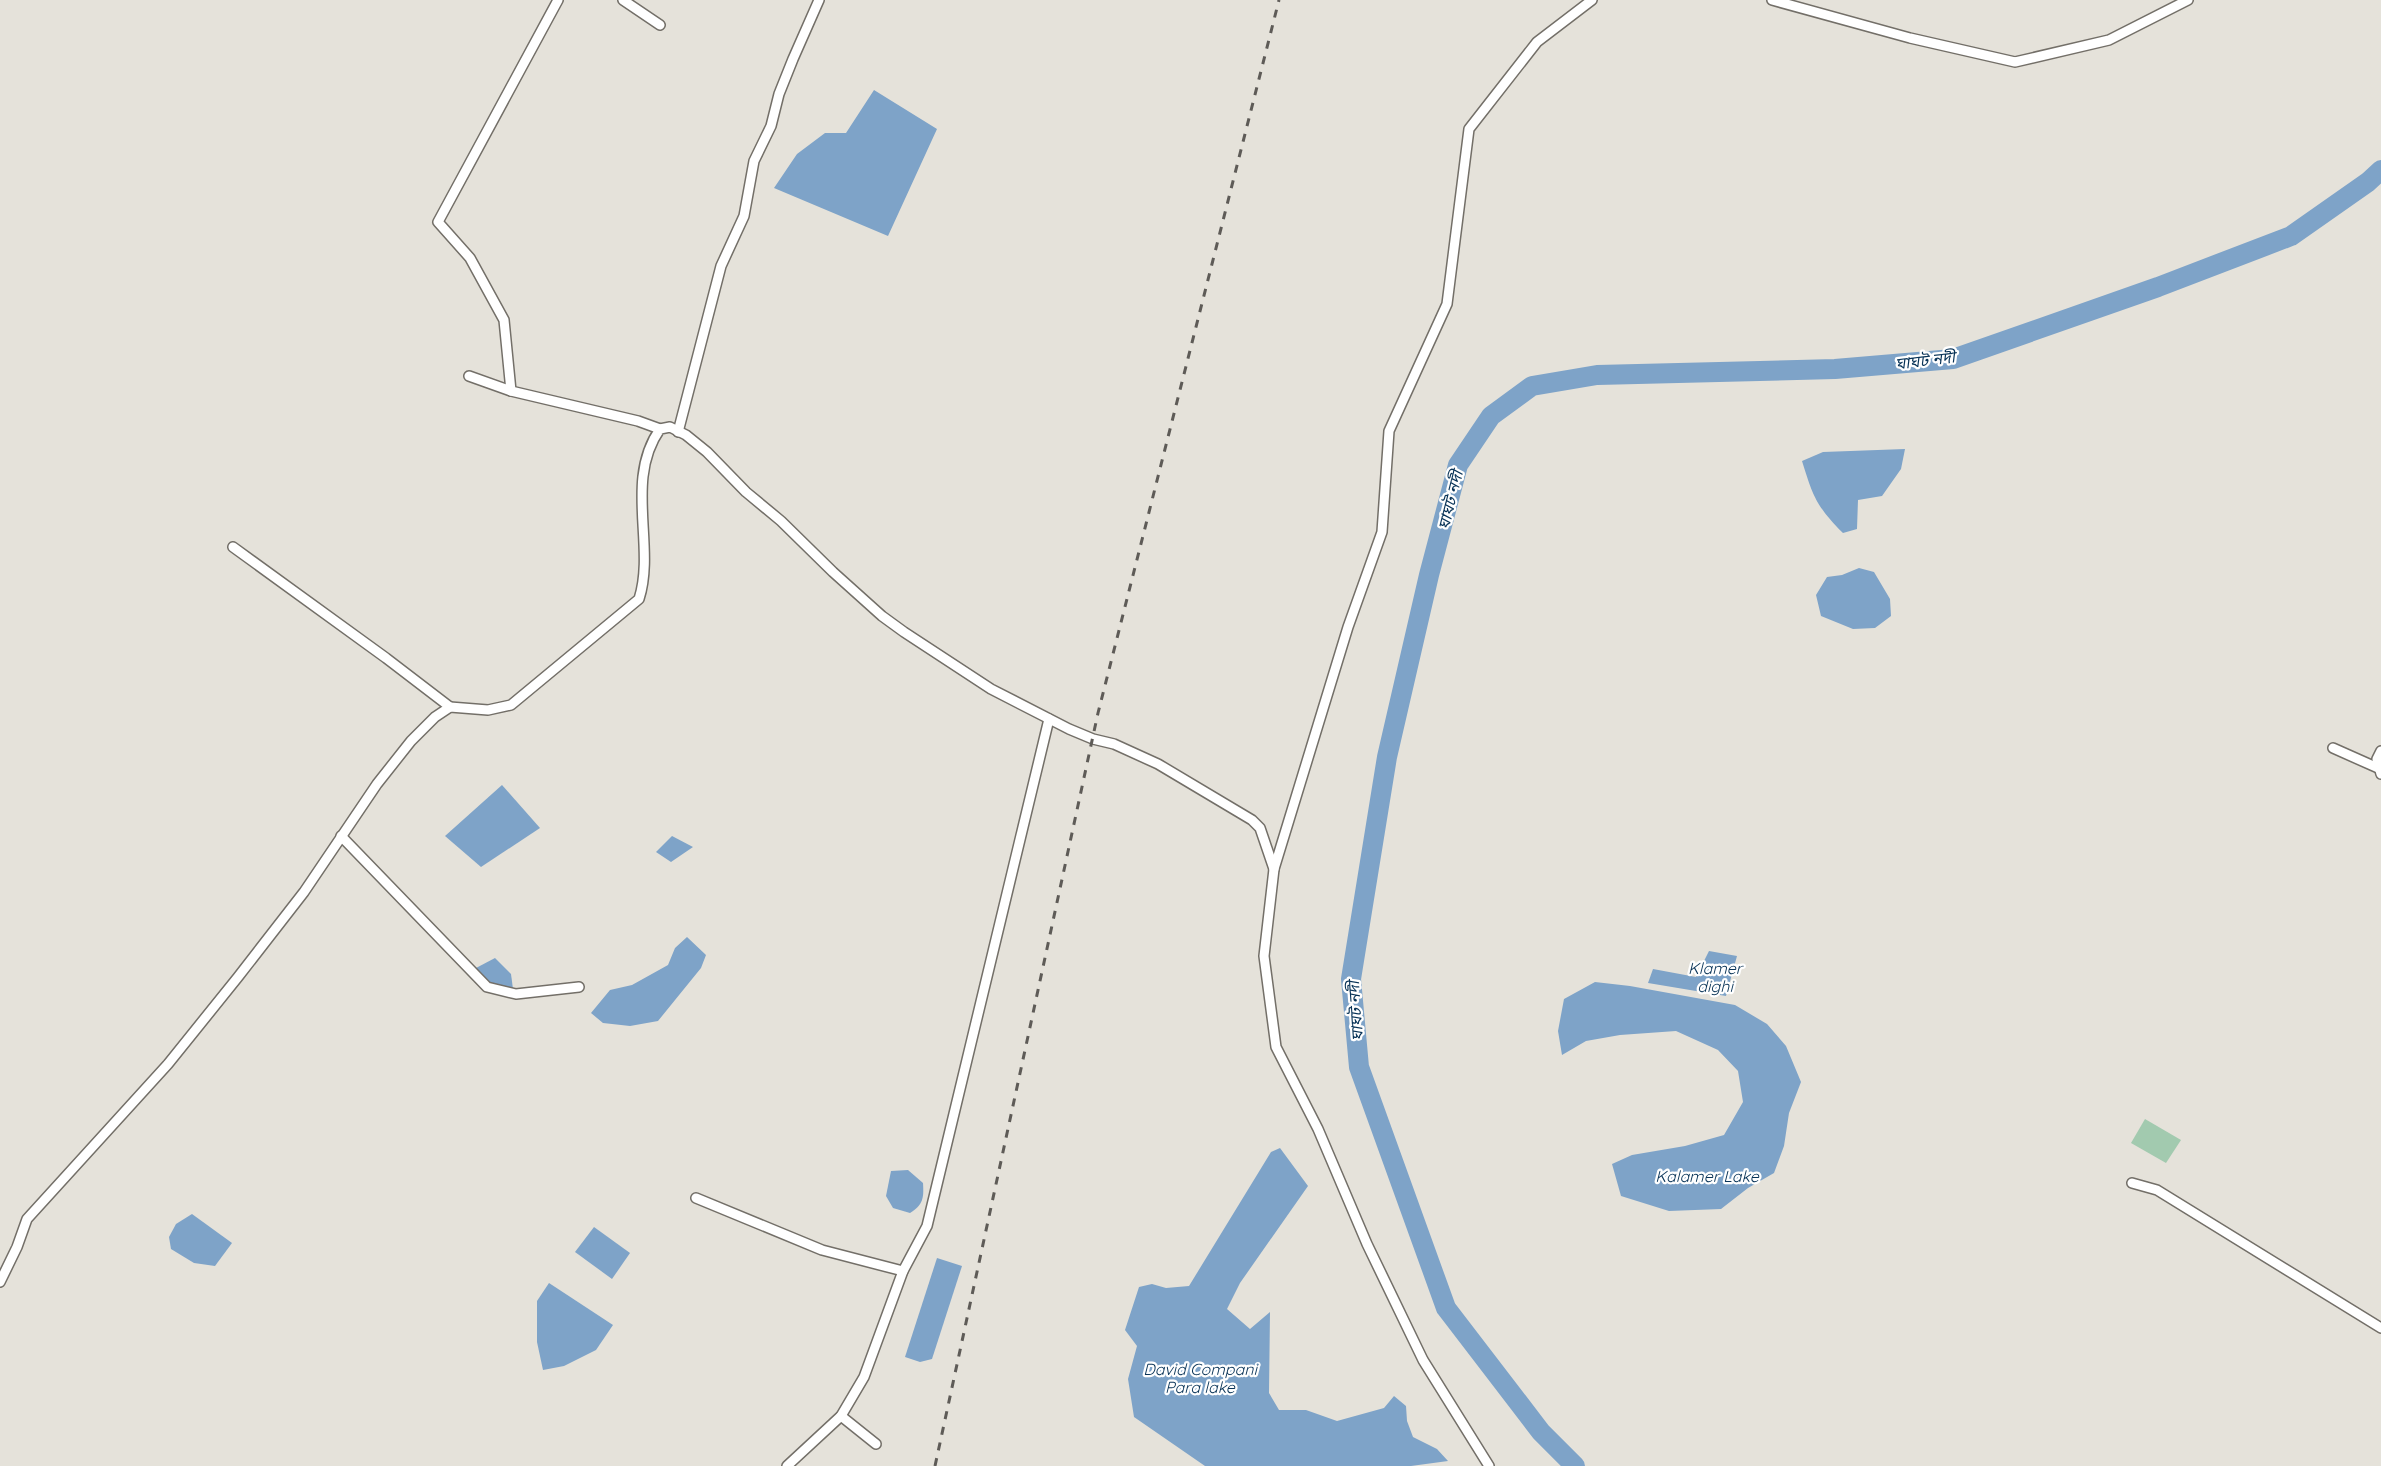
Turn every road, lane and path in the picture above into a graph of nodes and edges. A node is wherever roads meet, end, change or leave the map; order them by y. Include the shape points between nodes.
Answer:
1 (558, 0) edge
2 (622, 0) edge
3 (819, 0) edge
4 (1592, 0) edge
5 (1772, 0) edge
6 (2188, 0) edge
7 (660, 25) dead end
8 (470, 376) dead end
9 (511, 391) junction
10 (660, 429) junction
11 (678, 432) junction
12 (233, 547) dead end
13 (450, 707) junction
14 (1049, 719) junction
15 (2333, 748) dead end
16 (2381, 751) edge
17 (2379, 771) edge
18 (341, 836) junction
19 (1274, 869) junction
20 (579, 987) dead end
21 (2132, 1183) dead end
22 (696, 1198) dead end
23 (903, 1271) junction
24 (0, 1282) edge
25 (2381, 1328) edge
26 (841, 1416) junction
27 (876, 1444) dead end
28 (1483, 1464) edge
29 (787, 1466) edge

1 - 9 street via 438,222 470,258 504,320
2 - 7 street
3 - 11 street via 754,161 744,216 721,266
4 - 19 street via 1536,42 1469,129 1447,304 1389,431 1382,532 1348,627
5 - 6 street via 2015,62 2109,40
8 - 9 street
9 - 10 street
10 - 11 street via 669,427
10 - 13 street via 647,451 645,463 644,585 639,598 511,705 488,710
11 - 14 street via 707,452 882,616 991,688
12 - 13 street
13 - 18 street via 411,741
14 - 19 street via 1140,754 1252,820 1260,828
14 - 23 street via 927,1226
15 - 17 street
16 - 17 street via 2377,759
18 - 20 street via 487,987 516,993
18 - 24 street via 304,892 168,1064 27,1219
19 - 28 street via 1264,956 1276,1047 1318,1129 1423,1360
21 - 25 street via 2157,1190
22 - 23 street via 822,1250
23 - 26 street via 864,1377
26 - 27 street
26 - 29 street

